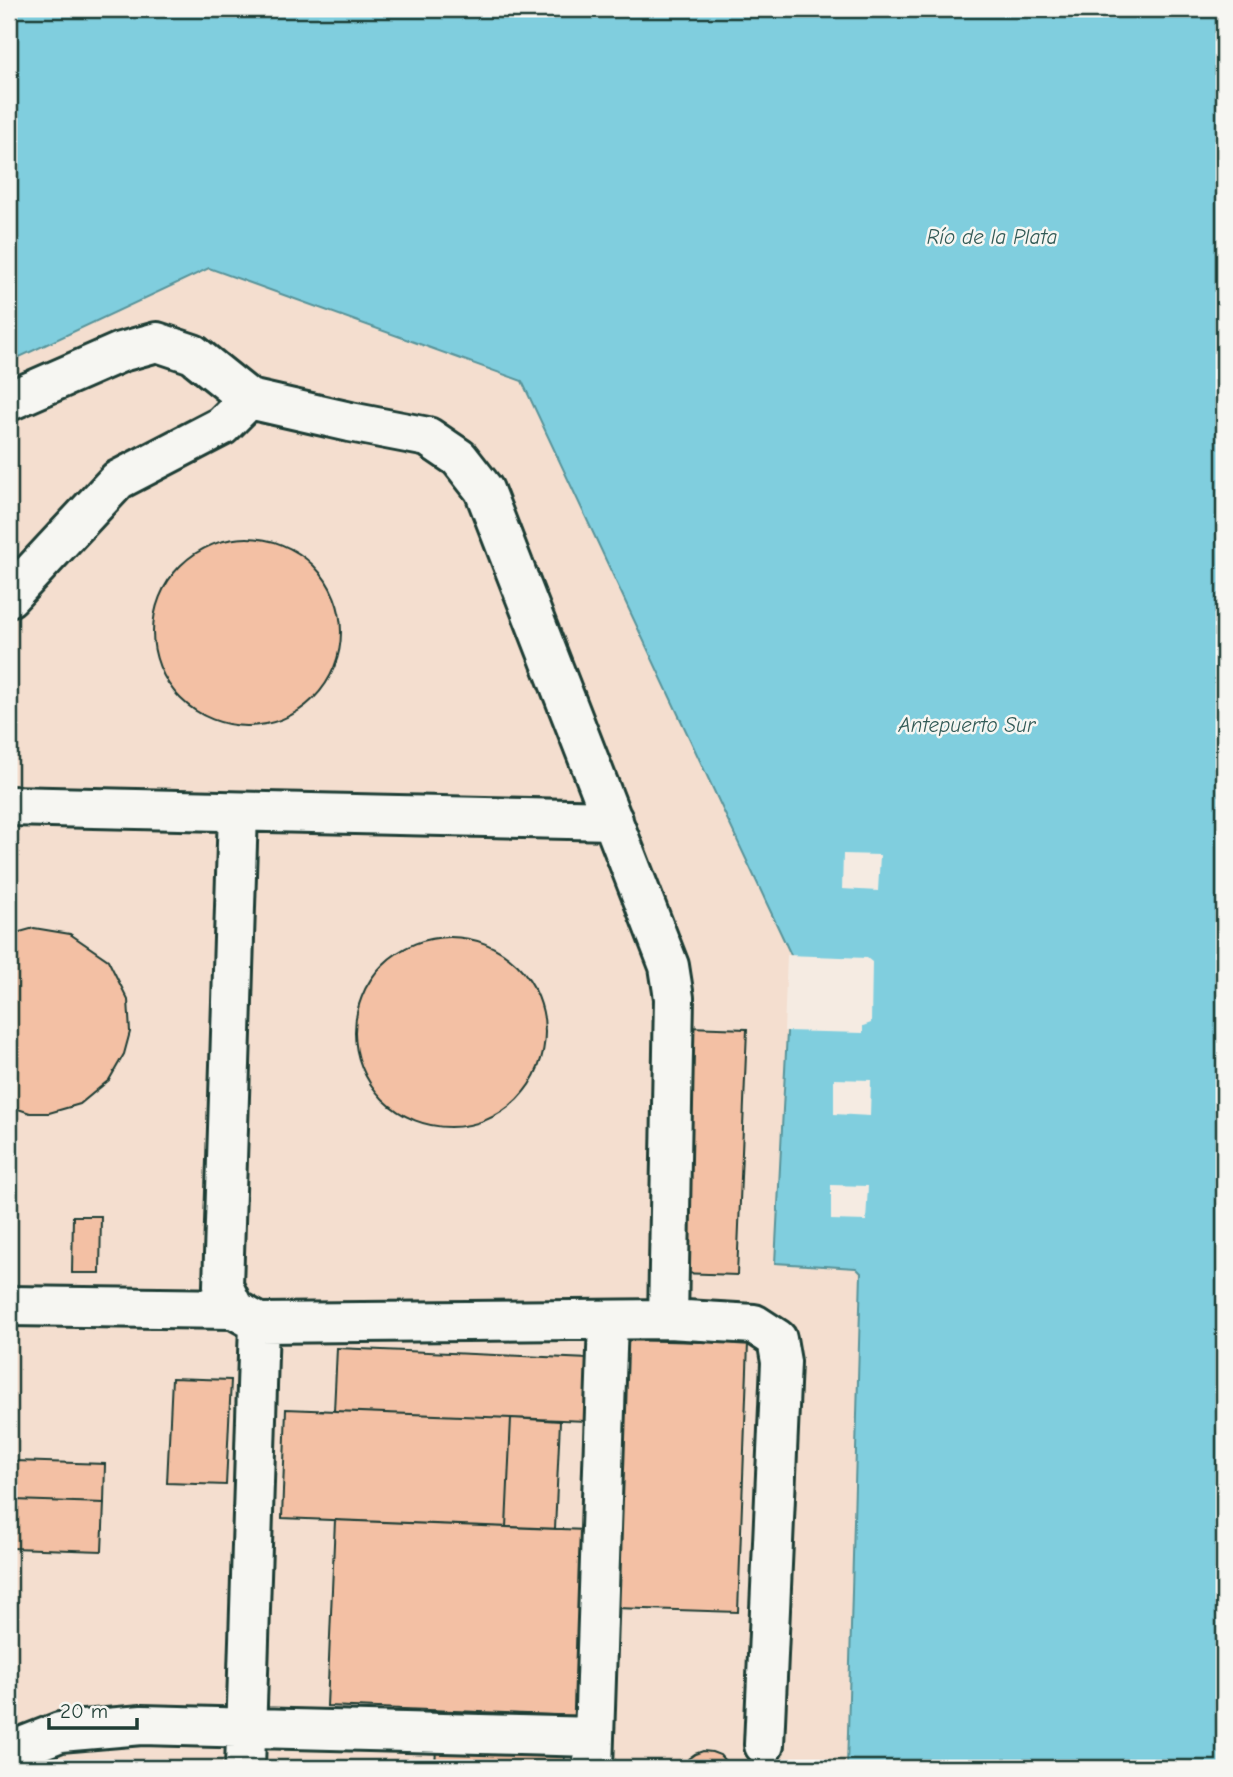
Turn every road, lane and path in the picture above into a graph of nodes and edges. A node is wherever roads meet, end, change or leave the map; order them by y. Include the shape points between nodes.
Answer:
1 (249, 399) junction
2 (9, 401) edge
3 (9, 597) edge
4 (9, 806) edge
5 (238, 812) junction
6 (613, 820) junction
7 (9, 1306) edge
8 (246, 1316) junction
9 (668, 1319) junction
10 (608, 1320) junction
11 (246, 1727) junction
12 (12, 1743) edge
13 (764, 1745) dead end
14 (594, 1752) edge
15 (245, 1768) edge

1 - 2 lane via 193,354 157,342 121,352
1 - 3 lane via 222,426 118,480
1 - 6 lane via 428,437 459,458 484,490
4 - 5 lane
5 - 6 lane
5 - 8 lane via 223,1286
6 - 9 lane via 669,966 674,998
7 - 8 lane
8 - 10 lane
8 - 11 lane
9 - 10 lane
9 - 13 lane via 754,1324 777,1339 781,1362
10 - 14 lane
11 - 12 lane via 142,1725 60,1732
11 - 14 lane
11 - 15 lane

